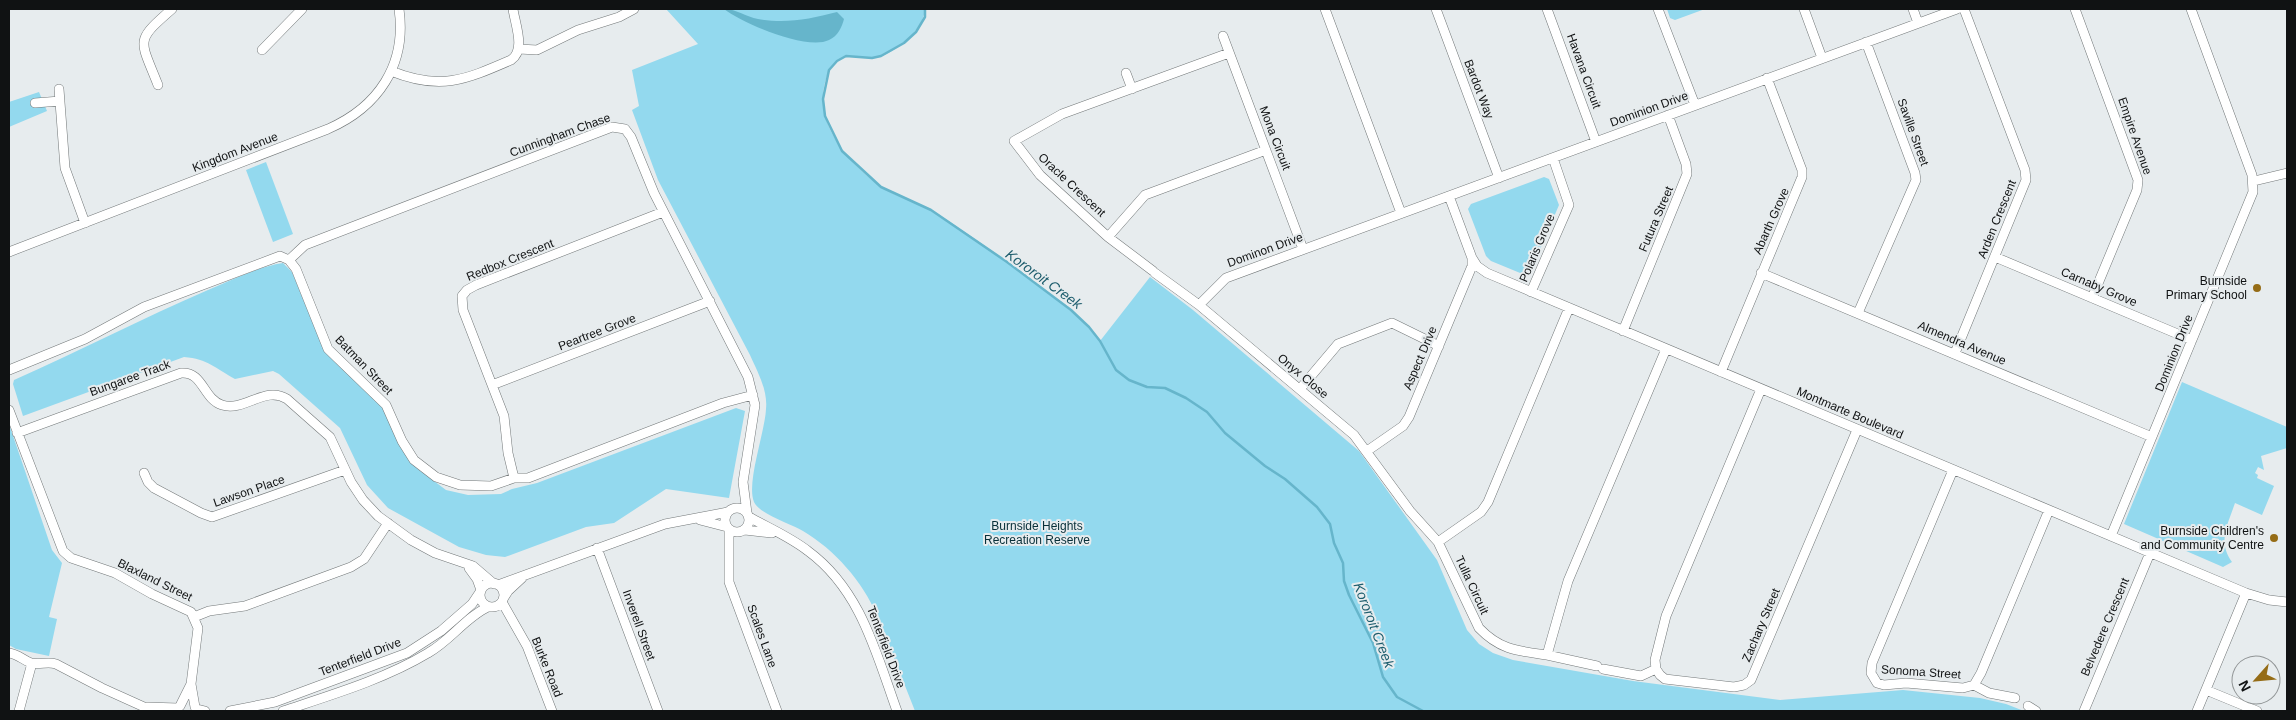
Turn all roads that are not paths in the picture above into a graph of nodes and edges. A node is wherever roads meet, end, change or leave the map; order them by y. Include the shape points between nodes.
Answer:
1 (172, 9) edge
2 (302, 9) edge
3 (399, 9) edge
4 (513, 9) edge
5 (634, 9) edge
6 (1325, 9) edge
7 (1436, 9) edge
8 (1548, 9) edge
9 (1658, 9) edge
10 (1804, 9) edge
11 (1913, 9) edge
12 (1958, 9) edge
13 (1964, 9) edge
14 (2075, 9) edge
15 (2191, 9) edge
16 (1918, 23) junction
17 (1224, 36) dead end
18 (1866, 42) junction
19 (519, 49) junction
20 (262, 50) dead end
21 (1229, 53) junction
22 (1822, 58) junction
23 (391, 71) junction
24 (1126, 73) dead end
25 (1767, 78) junction
26 (158, 85) dead end
27 (59, 89) dead end
28 (1132, 89) junction
29 (60, 101) junction
30 (35, 103) dead end
31 (1695, 105) junction
32 (1668, 115) junction
33 (1011, 131) dead end
34 (1014, 141) junction
35 (1596, 142) junction
36 (1266, 150) junction
37 (1553, 158) junction
38 (2287, 173) edge
39 (1499, 178) junction
40 (2254, 181) junction
41 (1449, 196) junction
42 (663, 212) junction
43 (1401, 213) junction
44 (86, 222) junction
45 (1349, 232) joint
46 (1108, 237) junction
47 (1303, 249) junction
48 (9, 252) edge
49 (1995, 257) junction
50 (1472, 258) junction
51 (289, 260) junction
52 (1761, 273) junction
53 (1532, 292) junction
54 (2092, 298) junction
55 (710, 302) junction
56 (1198, 305) junction
57 (1570, 308) junction
58 (1858, 313) junction
59 (1623, 331) junction
60 (2192, 340) junction
61 (1439, 346) junction
62 (1666, 349) junction
63 (1955, 353) junction
64 (9, 370) edge
65 (1721, 372) junction
66 (492, 386) junction
67 (1300, 389) junction
68 (1761, 389) junction
69 (754, 395) junction
70 (9, 410) edge
71 (1857, 430) junction
72 (17, 433) junction
73 (2152, 437) junction
74 (1366, 451) junction
75 (345, 470) junction
76 (1953, 470) junction
77 (144, 473) dead end
78 (514, 478) junction
79 (743, 482) junction
80 (730, 510) junction
81 (2049, 510) junction
82 (748, 515) junction
83 (1416, 517) joint
84 (697, 519) junction
85 (388, 523) junction
86 (728, 528) junction
87 (743, 531) junction
88 (782, 535) junction
89 (2110, 536) junction
90 (1438, 542) junction
91 (597, 548) junction
92 (2150, 553) junction
93 (466, 564) junction
94 (729, 568) junction
95 (528, 574) junction
96 (496, 584) junction
97 (481, 591) junction
98 (2246, 593) junction
99 (502, 601) junction
100 (2287, 602) edge
101 (490, 607) junction
102 (194, 617) junction
103 (519, 632) junction
104 (9, 653) edge
105 (1546, 655) junction
106 (32, 663) junction
107 (1656, 669) junction
108 (191, 684) junction
109 (1974, 685) junction
110 (2206, 690) junction
111 (2015, 698) dead end
112 (2028, 706) dead end
113 (142, 707) junction
114 (178, 708) edge
115 (199, 709) edge
116 (19, 711) edge
117 (153, 711) edge
118 (230, 711) edge
119 (283, 711) edge
120 (552, 711) edge
121 (658, 711) edge
122 (777, 711) edge
123 (897, 711) edge
124 (2036, 711) edge
125 (2084, 711) edge
126 (2197, 711) edge
127 (2257, 711) edge

1 - 26 street via 148,30 144,39 144,48
2 - 20 street
3 - 23 street, Kingdom Avenue via 399,43
4 - 19 street
5 - 19 street via 537,50
6 - 43 street
7 - 39 street, Bardot Way
8 - 35 street, Havana Circuit
9 - 31 street
10 - 22 street
11 - 16 street
12 - 16 street, Dominion Drive
13 - 49 street, Arden Crescent via 2026,175 2026,185
14 - 54 street, Empire Avenue via 2138,180 2137,190
15 - 40 street
16 - 18 street, Dominion Drive
17 - 21 street, Mona Circuit
18 - 22 street, Dominion Drive
18 - 58 street, Saville Street via 1916,180
19 - 23 street via 511,60 454,81 428,82
21 - 28 street
21 - 36 street, Mona Circuit
22 - 25 street, Dominion Drive
23 - 44 street, Kingdom Avenue via 368,104 339,124
24 - 28 street
25 - 31 street, Dominion Drive
25 - 52 street, Abarth Grove via 1802,177
27 - 29 street
28 - 34 street via 1062,114
29 - 30 street
29 - 44 street via 65,168
31 - 32 street, Dominion Drive
32 - 35 street, Dominion Drive
32 - 59 street, Futura Street via 1687,174
33 - 34 street
34 - 46 street, Oracle Crescent via 1040,175
35 - 37 street, Dominion Drive
36 - 46 street, Oracle Crescent via 1145,195
36 - 47 street, Mona Circuit
37 - 39 street, Dominion Drive
37 - 53 street, Polaris Grove via 1569,205
38 - 40 street
39 - 41 street, Dominion Drive
40 - 60 street, Dominion Drive via 2250,201
41 - 43 street, Dominion Drive
41 - 50 street, Montmarte Boulevard
42 - 51 street, Cunningham Chase via 631,137 625,129 616,126 305,245
42 - 55 street, Cunningham Chase
42 - 66 street, Redbox Crescent via 464,293 461,299 463,310
43 - 45 street, Dominion Drive
44 - 48 street, Kingdom Avenue
45 - 47 street, Dominon Drive
46 - 56 street, Onyx Close
47 - 56 street, Dominon Drive via 1226,278
49 - 54 street, Carnaby Grove
49 - 63 street, Arden Crescent
50 - 53 street, Montmarte Boulevard via 1487,273
50 - 61 street, Aspect Drive via 1472,266
51 - 64 street via 276,257 153,304 85,339
51 - 78 street, Batman Street via 296,269 328,349 386,405 402,442 414,460 436,477 460,485 492,486
52 - 58 street, Almendra Avenue
52 - 65 street, Abarth Grove
53 - 57 street, Montmarte Boulevard
54 - 60 street, Carnaby Grove
55 - 66 street, Peartree Grove
55 - 69 street, Cunningham Chase via 740,358
56 - 67 street, Onyx Close
57 - 59 street, Montmarte Boulevard
57 - 90 street via 1488,502 1482,512
58 - 63 street, Almendra Avenue
59 - 62 street, Montmarte Boulevard
60 - 73 street, Dominion Drive
61 - 67 street via 1392,323 1338,344
61 - 74 street, Aspect Drive via 1403,426
62 - 65 street, Montmarte Boulevard
62 - 105 street via 1568,581
63 - 73 street, Almendra Avenue
65 - 68 street, Montmarte Boulevard
66 - 78 street, Redbox Crescent via 506,423
67 - 74 street, Onyx Close via 1354,435
68 - 71 street, Montmarte Boulevard
68 - 107 street via 1666,616 1655,660
69 - 78 street, Batman Street via 723,403 528,478
69 - 79 street, Cunningham Chase via 754,419
70 - 72 street, Blaxland Street
71 - 76 street, Montmarte Boulevard
71 - 107 street, Zachary Street via 1750,680 1744,686 1734,687 1672,680 1662,677
72 - 75 street, Bungaree Track via 188,373 199,379 210,398 222,405 236,406 272,394 287,398 330,437
72 - 102 street, Blaxland Street via 63,551 71,558 115,573 164,600 184,607
73 - 89 street, Dominion Drive
74 - 83 street, Onyx Close
75 - 77 street, Lawson Place via 212,517 154,488
75 - 85 street, Bungaree Track via 363,500
76 - 81 street, Montmarte Boulevard
76 - 109 street, Sonoma Street via 1871,673 1874,681 1881,684 1962,688
79 - 80 street, Cunningham Chase
79 - 82 street, Cunningham Chase
80 - 82 street via 742,509
80 - 84 street
80 - 86 street via 725,519
81 - 89 street, Montmarte Boulevard
81 - 109 street, Sonoma Street
82 - 87 street via 749,524
82 - 88 street, Tenterfield Drive
83 - 90 street, Tulla Circuit
84 - 86 street
84 - 91 street via 665,524
85 - 93 street, Bungaree Track via 435,553
85 - 102 street, Blaxland Street via 364,560 351,567 245,606
86 - 87 street
86 - 94 street, Scales Lane
87 - 88 street, Tenterfield Drive
87 - 94 street, Scales Lane
88 - 123 street, Tenterfield Drive via 820,560 850,594 864,621
89 - 92 street, Montmarte Boulevard
90 - 105 street, Tulla Circuit via 1474,620 1484,633 1508,649
91 - 95 street
91 - 121 street, Inverell Street
92 - 98 street, Montmarte Boulevard
92 - 125 street, Belvedere Crescent
93 - 96 street, Bungaree Track
93 - 97 street
94 - 122 street, Scales Lane via 731,589
95 - 96 street
95 - 99 street via 512,587
96 - 97 street via 486,584
96 - 99 street via 503,591
97 - 101 street via 482,603
97 - 118 street, Tenterfield Drive via 472,604 442,631 407,653 275,702
98 - 100 street, Montmarte Boulevard
98 - 110 street
99 - 101 street
99 - 103 street, Burke Road
101 - 103 street, Burke Road
101 - 119 street, Tenterfield Drive via 473,616 434,650 408,665
102 - 108 street via 198,635
103 - 120 street, Burke Road
104 - 106 street
105 - 107 street, Tulla Circuit via 1641,676
106 - 113 street via 56,664
106 - 116 street
108 - 114 street
108 - 115 street
109 - 111 street via 1990,693
110 - 126 street
110 - 127 street
112 - 124 street
113 - 114 street
113 - 117 street
114 - 115 street via 186,704

